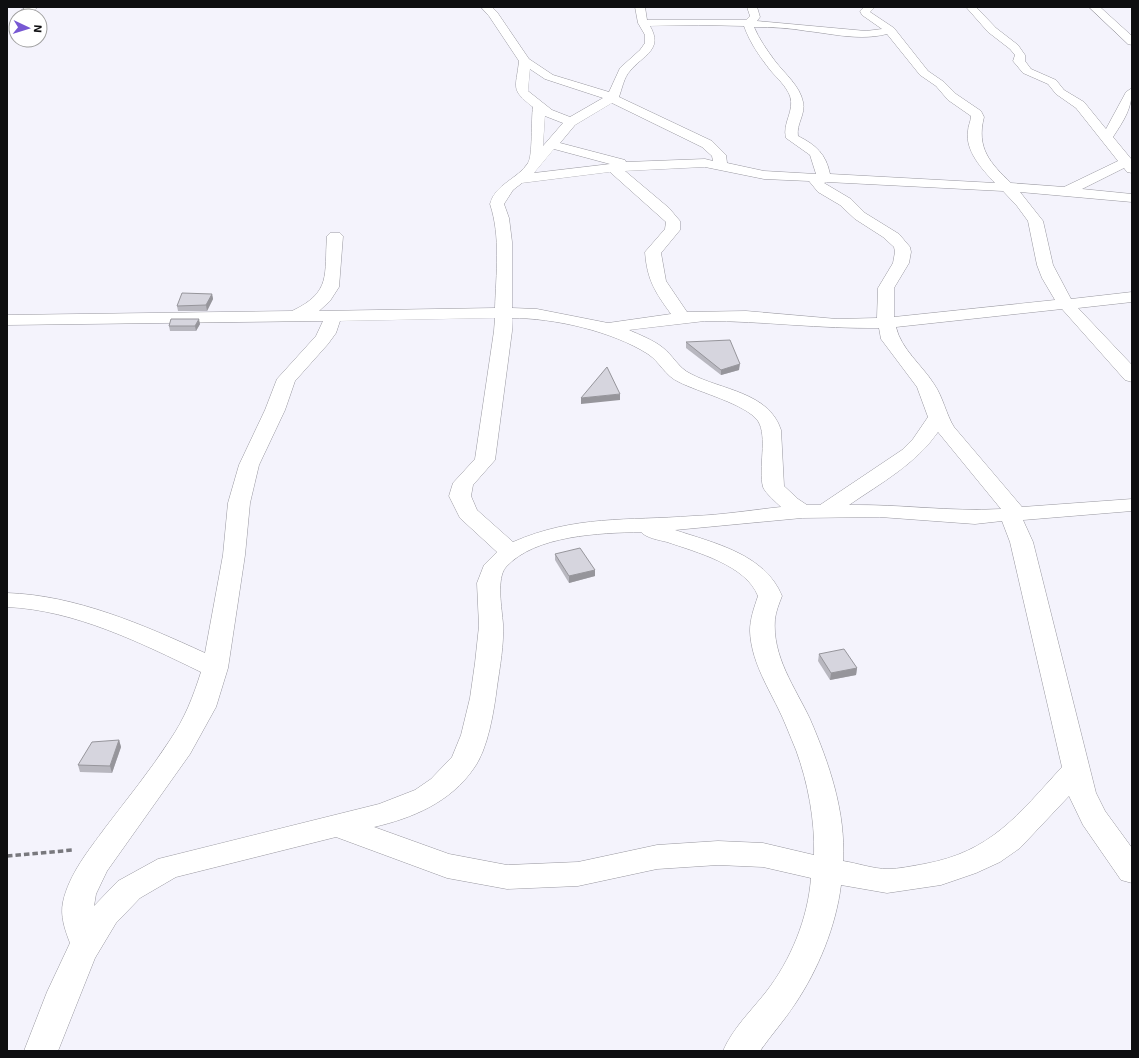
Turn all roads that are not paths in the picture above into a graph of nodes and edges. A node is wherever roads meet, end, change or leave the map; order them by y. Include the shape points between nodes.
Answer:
1 (486, 7) edge
2 (640, 7) edge
3 (752, 7) edge
4 (870, 7) edge
5 (971, 7) edge
6 (1094, 7) edge
7 (643, 23) junction
8 (748, 24) junction
9 (890, 30) junction
10 (1132, 42) edge
11 (525, 62) junction
12 (1132, 92) edge
13 (612, 98) junction
14 (539, 108) junction
15 (571, 122) junction
16 (1107, 137) junction
17 (553, 145) junction
18 (536, 164) junction
19 (720, 164) junction
20 (1130, 165) edge
21 (631, 166) junction
22 (613, 168) junction
23 (521, 179) junction
24 (819, 179) junction
25 (1010, 188) junction
26 (1067, 191) junction
27 (1132, 198) edge
28 (335, 236) dead end
29 (1132, 297) edge
30 (1066, 305) junction
31 (503, 314) junction
32 (333, 316) junction
33 (293, 317) junction
34 (682, 317) junction
35 (7, 320) edge
36 (887, 323) junction
37 (608, 328) junction
38 (1132, 376) edge
39 (938, 417) junction
40 (1130, 504) edge
41 (814, 512) junction
42 (1012, 513) junction
43 (642, 525) junction
44 (510, 552) junction
45 (7, 594) edge
46 (18, 601) edge
47 (214, 668) junction
48 (1075, 771) junction
49 (336, 825) junction
50 (828, 870) junction
51 (1132, 870) edge
52 (87, 945) junction
53 (41, 1051) edge
54 (740, 1051) edge

1 - 11 street
2 - 7 street
3 - 8 street via 755,17
4 - 9 street via 865,10 866,13
5 - 16 street via 987,25 1014,47 1020,55 1018,61 1024,68 1052,82 1060,92 1076,101
6 - 10 street
7 - 8 street
7 - 13 street via 650,35 650,42 644,52 624,70
8 - 9 street via 802,26 858,34 880,34
8 - 24 street via 761,51 796,95 798,116 790,134 792,138 817,153 820,161
9 - 25 street via 920,70 940,84 952,98 977,114 973,130 975,146 987,166
11 - 13 street via 549,77
11 - 14 street via 522,90
12 - 16 street
13 - 15 street
13 - 19 street via 712,147 719,155
14 - 15 street
14 - 18 street
15 - 17 street
16 - 20 street
17 - 18 street
17 - 21 street
18 - 23 street
19 - 21 street via 697,162
19 - 24 street via 764,175
20 - 26 street
21 - 22 street
22 - 23 street
22 - 34 street via 673,220 672,230 653,252 654,264 659,286
23 - 31 street via 504,192 497,204 504,234
24 - 25 street
24 - 36 street via 822,189 846,202 870,223 894,238 902,248 902,258 886,288
25 - 26 street
25 - 30 street via 1039,228 1043,260 1055,289
26 - 27 street
28 - 33 street via 333,280 329,291 315,307
29 - 30 street
30 - 36 street
30 - 38 street
31 - 32 street
31 - 37 street via 526,313
31 - 44 street via 503,331 485,460 463,483 460,496 468,513
32 - 33 street
32 - 47 street via 322,340 286,379 275,410 249,465 239,503 234,554
33 - 35 street
34 - 36 street via 732,316 816,323
34 - 37 street
36 - 39 street via 895,347 910,362 926,386
37 - 41 street via 630,336 656,351 672,370 684,378 758,410 770,423 774,487 790,504
39 - 41 street via 909,454
39 - 42 street
40 - 42 street
41 - 42 street via 880,511 958,517
41 - 43 street
42 - 48 street via 1023,546
43 - 44 street via 571,530 537,540
43 - 50 street via 735,561 748,568 766,586 770,596 763,619 765,646 776,682 801,730 815,766 830,845
44 - 49 street via 496,565 489,583 491,626 488,663 483,698 464,762 441,786 425,798 384,814
45 - 46 street
46 - 47 street via 108,622
47 - 52 street via 203,707 192,727 86,880 79,898 77,913 79,927
48 - 50 street via 1010,840 990,854 965,865 941,873 887,881
48 - 51 street via 1093,817
49 - 50 street via 447,866 507,877 578,874 657,857 718,853 763,855
49 - 52 street via 192,860 147,877 118,899 106,913
50 - 54 street via 824,902 816,931 803,960 777,1003
52 - 53 street via 68,983

